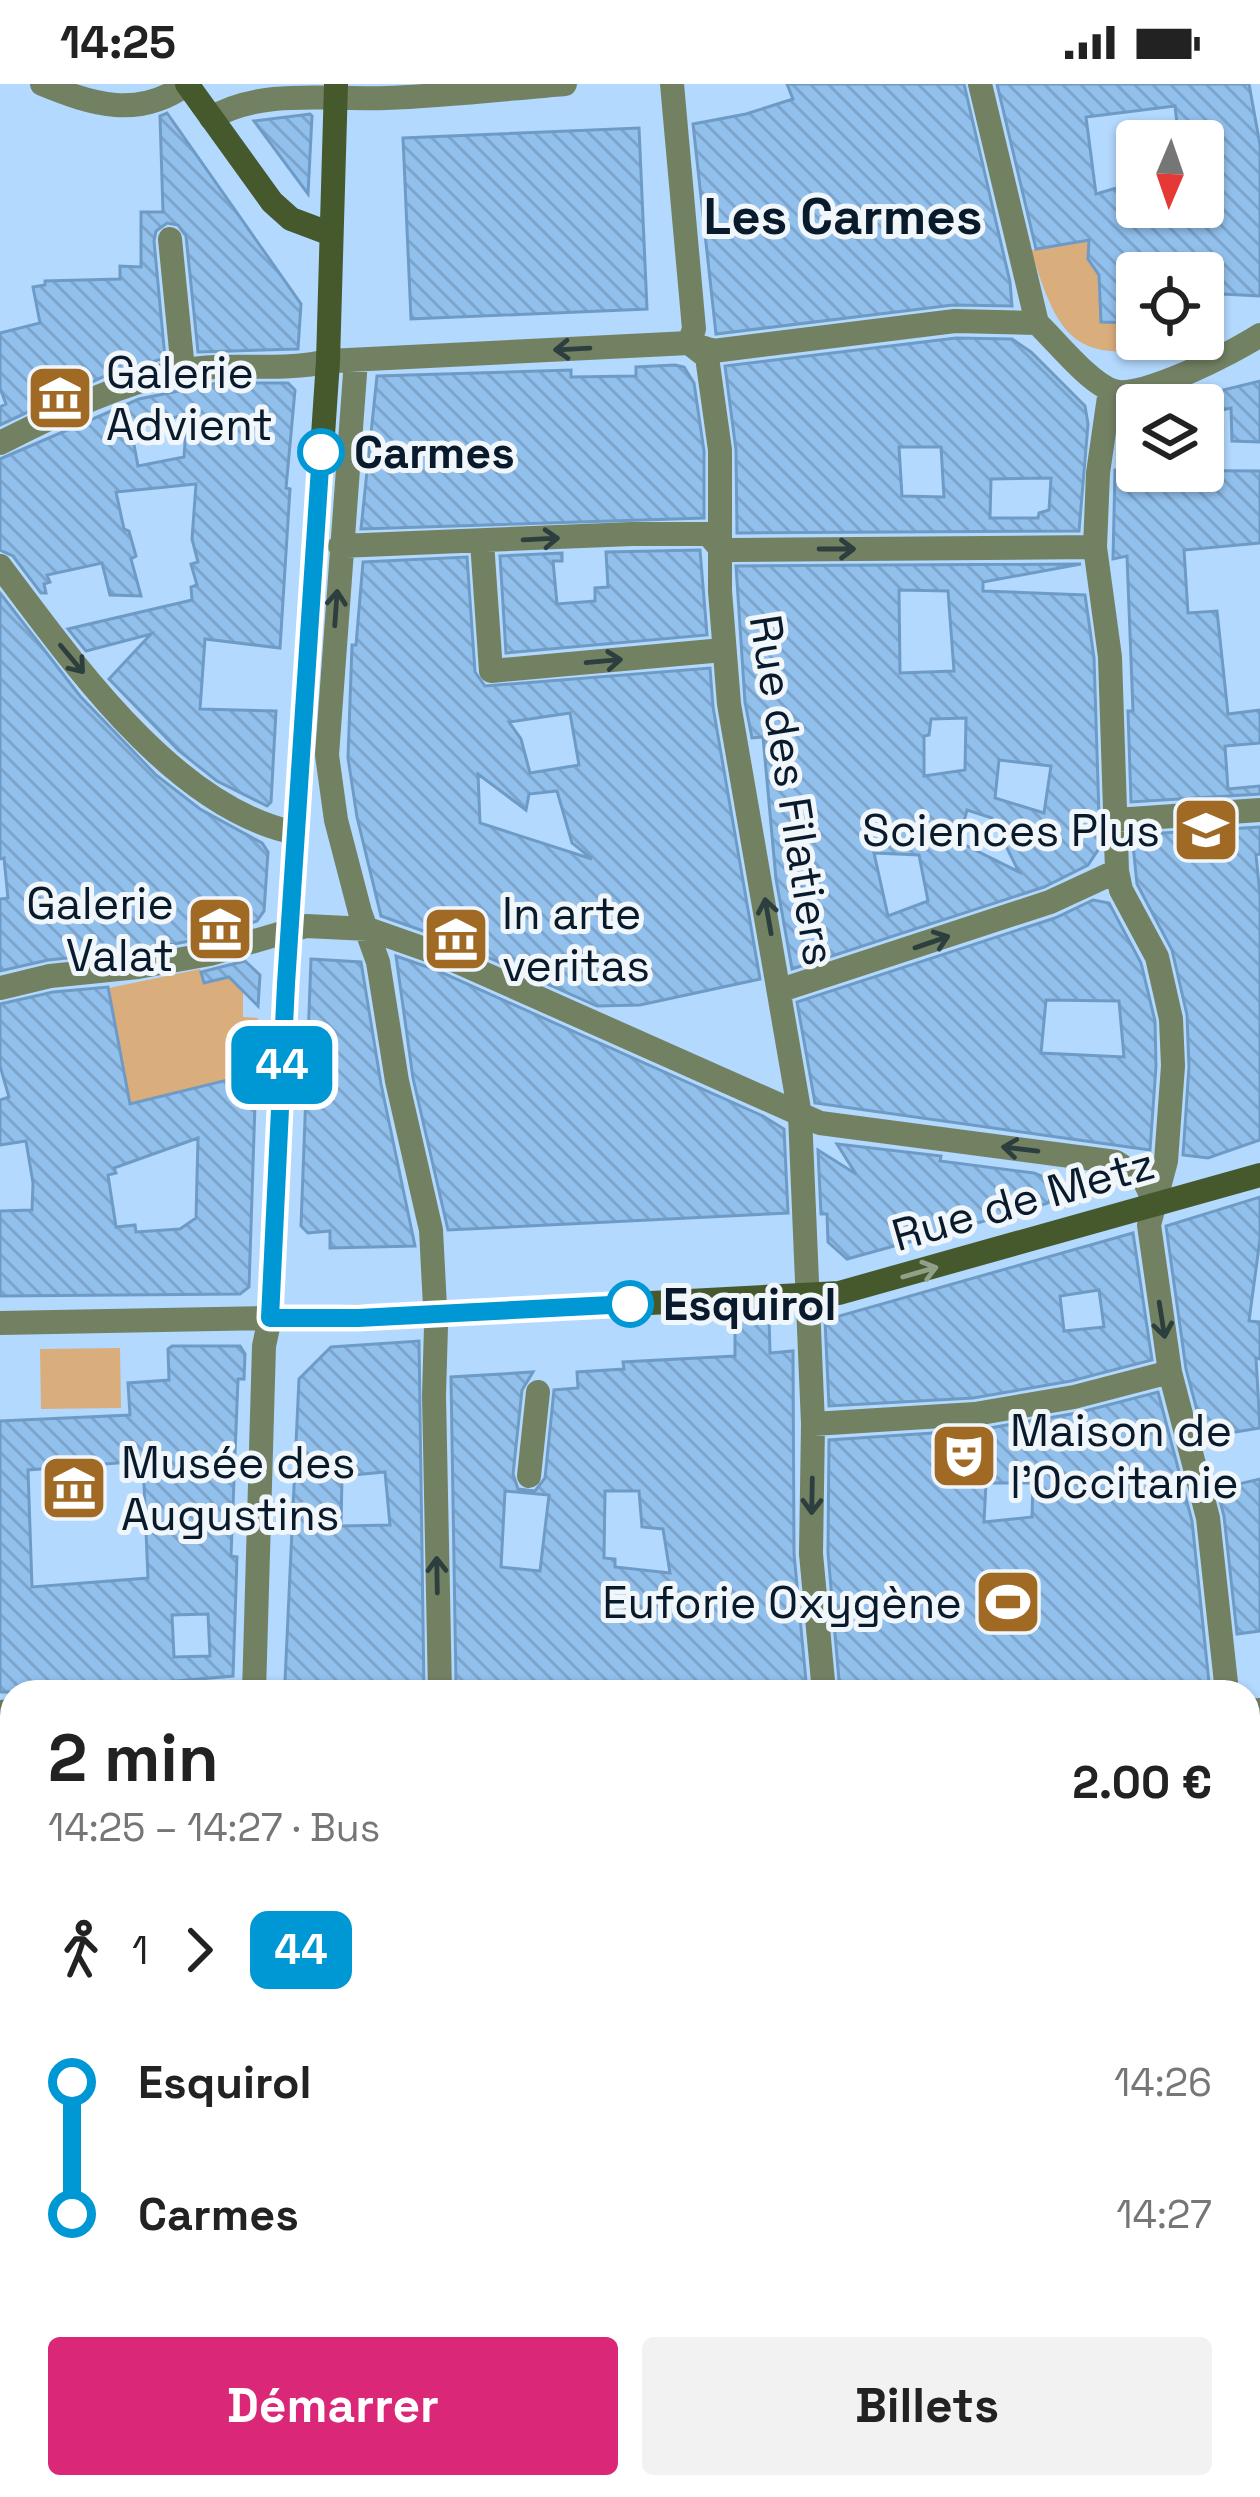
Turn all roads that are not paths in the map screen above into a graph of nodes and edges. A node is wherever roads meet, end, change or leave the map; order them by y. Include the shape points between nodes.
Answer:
1 (42, 84) edge
2 (187, 84) edge
3 (565, 84) edge
4 (672, 84) edge
5 (980, 84) edge
6 (336, 90) edge
7 (211, 118) junction
8 (331, 234) junction
9 (170, 238) dead end
10 (1037, 323) junction
11 (1260, 334) edge
12 (689, 343) junction
13 (356, 360) junction
14 (328, 361) junction
15 (183, 370) junction
16 (1110, 389) junction
17 (0, 443) edge
18 (482, 542) junction
19 (340, 546) junction
20 (1095, 547) junction
21 (720, 548) junction
22 (0, 566) edge
23 (722, 650) junction
24 (1260, 810) edge
25 (1116, 820) junction
26 (296, 832) junction
27 (1117, 871) junction
28 (368, 929) junction
29 (289, 930) junction
30 (0, 988) edge
31 (781, 990) junction
32 (800, 1115) junction
33 (1260, 1175) edge
34 (1156, 1205) junction
35 (806, 1295) junction
36 (436, 1313) junction
37 (270, 1318) junction
38 (0, 1323) edge
39 (1170, 1372) junction
40 (538, 1393) dead end
41 (813, 1424) junction
42 (529, 1476) dead end
43 (254, 1680) edge
44 (440, 1680) edge
45 (823, 1680) edge
46 (1226, 1680) edge

1 - 2 street via 90,104 147,104
2 - 7 street
3 - 6 street via 386,98
4 - 12 street
5 - 10 street
6 - 7 street via 235,104
6 - 8 street
7 - 8 street via 272,202 291,220
8 - 14 street
9 - 15 street
10 - 12 street via 955,321 713,351
10 - 16 street
11 - 16 street via 1210,364 1139,390
12 -> 13 street
12 - 21 street, Rue des Filatiers via 707,357 720,450
13 - 14 street
13 - 19 street
14 - 15 street
14 - 26 street
15 - 17 street via 93,397
16 - 20 street
18 - 19 street
18 -> 21 street via 708,534
18 -> 23 street via 491,671
28 -> 19 street via 326,755
21 -> 20 street
20 - 25 street
21 - 23 street, Rue des Filatiers
22 -> 26 street via 122,720 167,762 254,823
31 -> 23 street, Rue des Filatiers
24 - 25 street
25 - 27 street
26 - 29 street
31 -> 27 street via 1050,902
27 - 34 street via 1157,957 1172,1019 1166,1161
28 - 29 street
28 - 32 street
28 - 36 street via 431,1230
29 - 30 street via 210,954
29 - 37 street
31 - 32 street, Rue des Filatiers
34 -> 32 street via 1144,1180 1117,1162
32 - 35 street, Rue des Filatiers
33 - 34 street, Rue de Metz
35 -> 34 street, Rue de Metz via 871,1286
34 -> 39 street via 1149,1225
35 - 36 street, Rue de Metz
35 - 41 street, Rue des Filatiers
36 - 37 street, Rue de Metz
44 -> 36 street
37 - 38 street
37 - 43 street
39 - 41 street via 1028,1406
39 - 46 street via 1208,1518
40 - 42 street
41 -> 45 street, Rue des Filatiers via 811,1554

